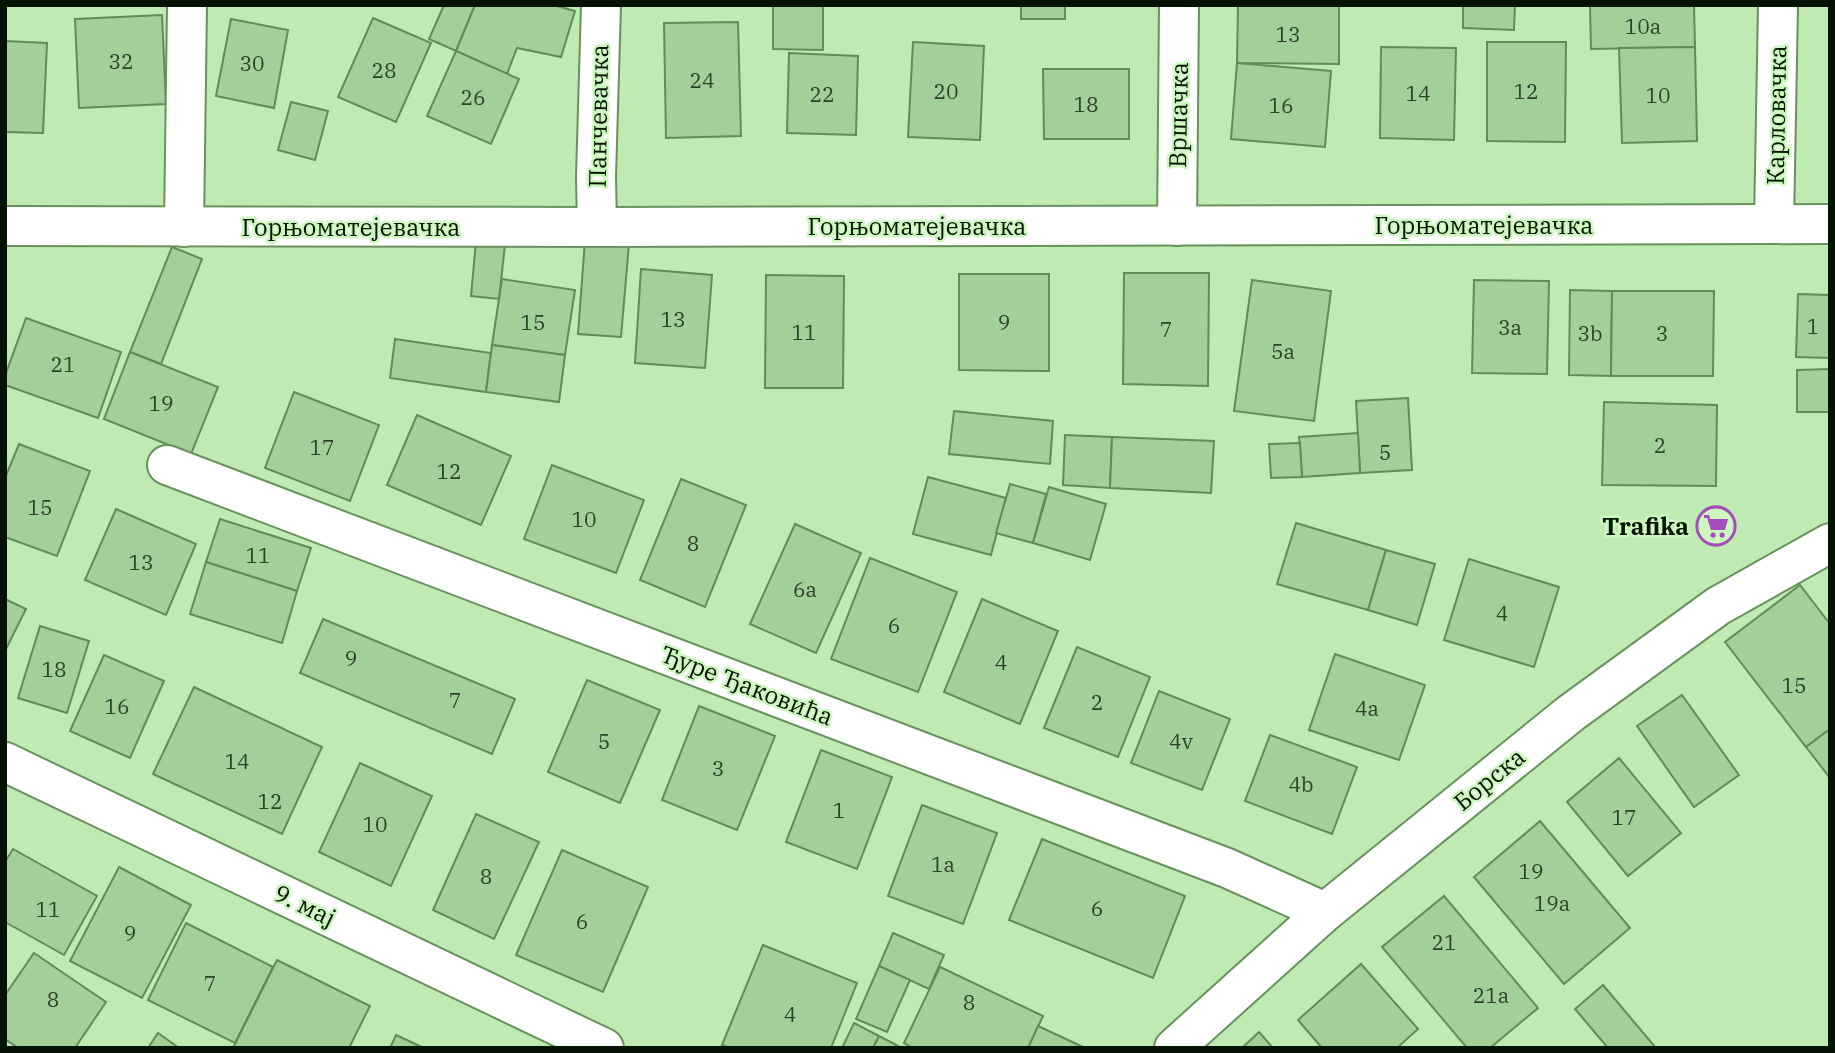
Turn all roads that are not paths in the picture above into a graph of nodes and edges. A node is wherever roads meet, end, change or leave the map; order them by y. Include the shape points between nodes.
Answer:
1 (187, 5) edge
2 (601, 5) edge
3 (1179, 5) edge
4 (1778, 5) edge
5 (1774, 224) junction
6 (1830, 224) edge
7 (5, 226) edge
8 (1177, 226) junction
9 (597, 227) junction
10 (184, 228) junction
11 (167, 465) dead end
12 (1825, 553) edge
13 (5, 762) edge
14 (1325, 912) junction
15 (604, 1048) edge
16 (1174, 1048) edge

1 - 10 street
2 - 9 street, Панчевачка
3 - 8 street, Вршачка
4 - 5 street, Карловачка
5 - 6 street, Горњоматејевачка
5 - 8 street, Горњоматејевачка
7 - 10 street, Горњоматејевачка
8 - 9 street, Горњоматејевачка
9 - 10 street, Горњоматејевачка
11 - 14 street, Ђуре Ђаковића via 1227,868
12 - 14 street, Борска via 1718,606 1581,705
13 - 15 street, 9. мај
14 - 16 street, Борска

